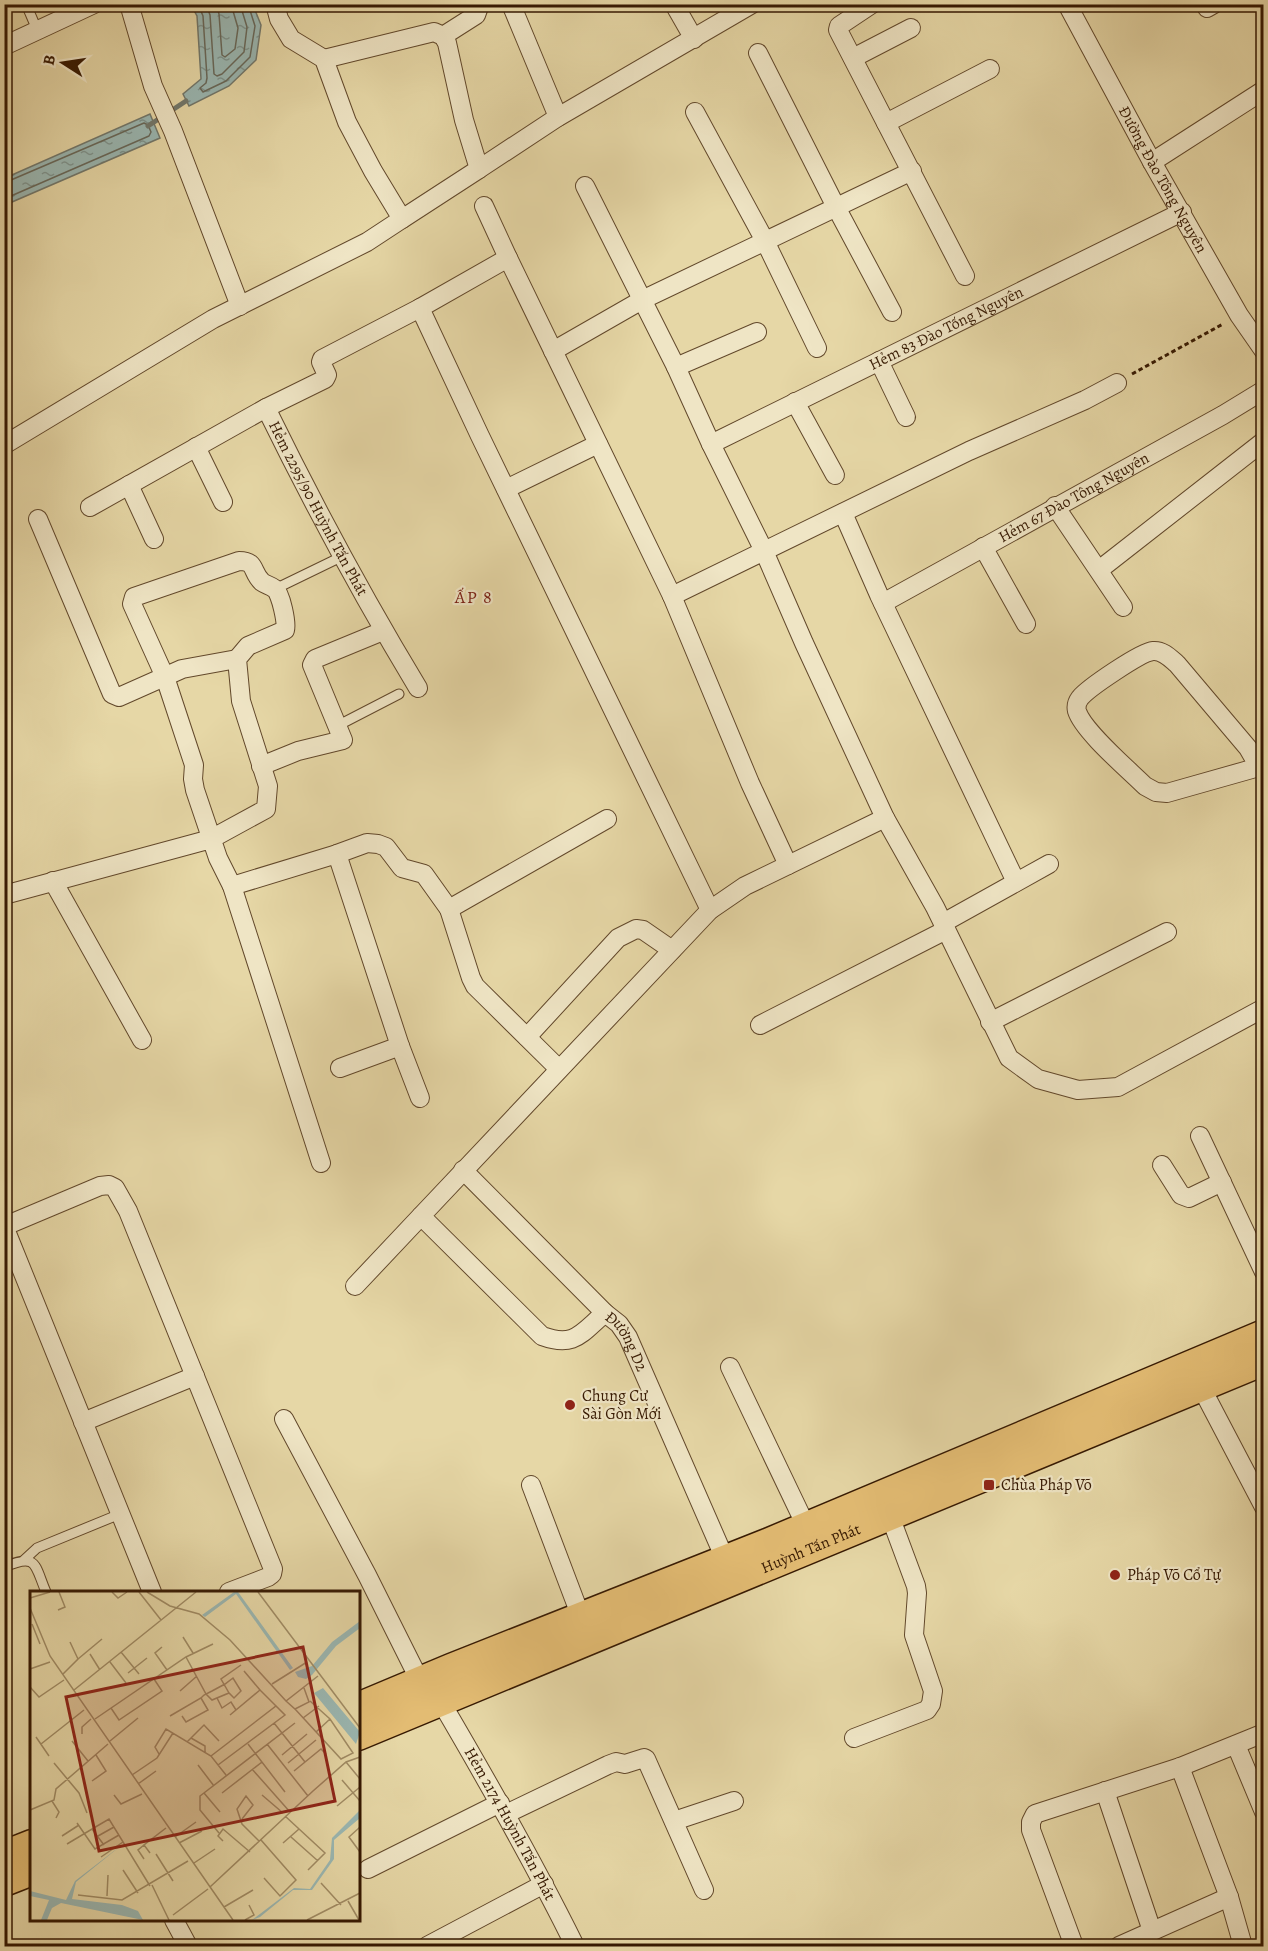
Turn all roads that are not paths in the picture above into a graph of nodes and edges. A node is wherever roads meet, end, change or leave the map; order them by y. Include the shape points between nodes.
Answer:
1 (27, 4) edge
2 (94, 4) edge
3 (129, 4) edge
4 (275, 4) edge
5 (480, 4) edge
6 (511, 4) edge
7 (674, 4) edge
8 (752, 4) edge
9 (872, 4) edge
10 (1067, 4) edge
11 (911, 28) dead end
12 (38, 32) junction
13 (443, 36) junction
14 (694, 39) junction
15 (4, 46) edge
16 (758, 53) dead end
17 (853, 58) junction
18 (324, 59) junction
19 (990, 69) dead end
20 (1263, 90) edge
21 (695, 112) dead end
22 (558, 117) junction
23 (886, 123) junction
24 (1152, 162) junction
25 (479, 169) junction
26 (912, 171) junction
27 (585, 186) dead end
28 (484, 206) dead end
29 (836, 207) junction
30 (1182, 212) junction
31 (402, 219) junction
32 (765, 241) junction
33 (508, 258) junction
34 (965, 276) dead end
35 (642, 300) junction
36 (240, 306) junction
37 (420, 308) junction
38 (892, 312) dead end
39 (758, 332) dead end
40 (818, 348) dead end
41 (553, 351) junction
42 (1263, 351) edge
43 (879, 361) junction
44 (676, 367) junction
45 (1117, 383) road end
46 (1263, 390) edge
47 (795, 402) junction
48 (266, 408) junction
49 (906, 417) dead end
50 (1263, 441) edge
51 (598, 444) junction
52 (711, 444) junction
53 (4, 445) edge
54 (196, 447) junction
55 (835, 475) dead end
56 (129, 485) junction
57 (506, 489) junction
58 (223, 502) dead end
59 (90, 507) dead end
60 (1055, 507) junction
61 (843, 513) junction
62 (38, 519) dead end
63 (154, 539) dead end
64 (983, 547) junction
65 (764, 551) junction
66 (343, 556) junction
67 (1099, 570) junction
68 (275, 589) junction
69 (672, 596) junction
70 (883, 603) junction
71 (1124, 607) dead end
72 (1026, 624) dead end
73 (384, 631) junction
74 (237, 658) junction
75 (165, 676) junction
76 (418, 688) dead end
77 (399, 694) dead end
78 (337, 726) junction
79 (261, 766) junction
80 (1261, 767) edge
81 (885, 818) junction
82 (607, 819) dead end
83 (211, 839) junction
84 (337, 854) junction
85 (1049, 864) dead end
86 (788, 865) junction
87 (53, 881) junction
88 (1017, 882) junction
89 (232, 886) junction
90 (4, 895) edge
91 (449, 909) junction
92 (710, 910) junction
93 (945, 927) junction
94 (1167, 932) dead end
95 (672, 950) junction
96 (1263, 1008) edge
97 (990, 1022) junction
98 (760, 1025) dead end
99 (527, 1037) junction
100 (142, 1040) dead end
101 (400, 1046) junction
102 (340, 1068) dead end
103 (559, 1069) junction
104 (420, 1098) dead end
105 (1200, 1136) dead end
106 (321, 1163) dead end
107 (1162, 1165) dead end
108 (463, 1170) junction
109 (1222, 1182) junction
110 (421, 1216) junction
111 (5, 1226) edge
112 (1263, 1272) edge
113 (355, 1286) dead end
114 (605, 1313) junction
115 (1263, 1334) edge
116 (1263, 1361) edge
117 (730, 1367) dead end
118 (195, 1376) junction
119 (1201, 1387) junction
120 (284, 1419) dead end
121 (83, 1422) junction
122 (1029, 1446) junction
123 (531, 1485) dead end
124 (1262, 1500) edge
125 (120, 1514) junction
126 (890, 1516) junction
127 (806, 1526) junction
128 (725, 1559) junction
129 (24, 1560) junction
130 (4, 1567) edge
131 (45, 1591) edge
132 (151, 1591) edge
133 (234, 1591) edge
134 (580, 1617) junction
135 (420, 1681) junction
136 (441, 1702) junction
137 (360, 1706) edge
138 (1263, 1733) edge
139 (360, 1735) edge
140 (854, 1738) dead end
141 (1236, 1744) junction
142 (1180, 1767) junction
143 (1105, 1791) junction
144 (734, 1801) dead end
145 (503, 1808) junction
146 (1263, 1812) edge
147 (674, 1821) junction
148 (30, 1845) edge
149 (4, 1855) edge
150 (368, 1869) dead end
151 (30, 1872) edge
152 (4, 1882) edge
153 (544, 1884) junction
154 (704, 1890) dead end
155 (1229, 1897) junction
156 (175, 1921) edge
157 (1152, 1931) junction
158 (188, 1947) edge
159 (427, 1947) edge
160 (575, 1947) edge
161 (1074, 1947) edge
162 (1119, 1947) edge
163 (1243, 1947) edge

1 - 12 lane
2 - 12 street
3 - 36 street via 153,86
4 - 18 street via 291,39
5 - 13 street via 476,15
6 - 22 street
7 - 14 street
8 - 14 street
9 - 17 street via 839,26
10 - 24 street, Đường Đào Tông Nguyên
11 - 17 street
12 - 15 street
13 - 18 street via 434,32
13 - 25 street
14 - 22 street
16 - 29 street
17 - 23 street
18 - 31 street via 347,122
19 - 23 street
20 - 24 street
21 - 32 street
22 - 25 street
23 - 26 street
24 - 30 street, Đường Đào Tông Nguyên
25 - 31 street
26 - 29 street
26 - 34 street
27 - 35 street
28 - 33 street
29 - 32 street
29 - 38 street
30 - 42 street, Đường Đào Tông Nguyên
30 - 43 street, Hẻm 83 Đào Tống Nguyên
31 - 36 street via 367,242
32 - 35 street
32 - 40 street
33 - 37 street
33 - 41 street
35 - 41 street
35 - 44 street
36 - 53 street
37 - 48 street via 322,359 326,379
37 - 57 street
39 - 44 street
41 - 51 street
43 - 47 street, Hẻm 83 Đào Tống Nguyên
43 - 49 street
44 - 52 street
45 - 61 street
46 - 60 street, Hẻm 67 Đào Tông Nguyên
47 - 52 street, Hẻm 83 Đào Tống Nguyên
47 - 55 street
48 - 54 street, Hẻm 2295/90 Huỳnh Tấn Phát
48 - 66 street, Hẻm 2295/90 Huỳnh Tấn Phát
50 - 67 street
51 - 57 street
51 - 69 street
52 - 65 street
54 - 56 street, Hẻm 2295/90 Huỳnh Tấn Phát
54 - 58 street
56 - 59 street, Hẻm 2295/90 Huỳnh Tấn Phát
56 - 63 street
57 - 92 street
60 - 64 street, Hẻm 67 Đào Tông Nguyên
60 - 67 street
61 - 65 street
61 - 70 street
62 - 75 street via 112,694 119,697
64 - 70 street, Hẻm 67 Đào Tông Nguyên
64 - 72 street
65 - 69 street
65 - 81 street
66 - 68 lane
66 - 73 street, Hẻm 2295/90 Huỳnh Tấn Phát
67 - 71 street
68 - 74 street via 286,627 248,646
68 - 75 street via 259,580 252,565 239,561 134,597 132,604
69 - 86 street
70 - 88 street
73 - 76 street, Hẻm 2295/90 Huỳnh Tấn Phát
73 - 78 street via 313,662
74 - 75 street
74 - 79 street via 241,701
75 - 83 street via 194,765 193,779
77 - 78 lane
78 - 79 street via 343,740 298,751
79 - 83 street via 268,786 266,809
80 - 80 street via 1167,655 1154,651 1139,656 1078,700 1076,709 1083,725 1145,786 1156,792
81 - 86 street
81 - 93 street
82 - 91 street
83 - 87 street
83 - 89 street
84 - 89 street
84 - 91 street via 367,843 386,847 402,868 424,874
84 - 101 street
85 - 88 street
86 - 92 street via 745,886
87 - 90 street
87 - 100 street
88 - 93 street
89 - 106 street
91 - 99 street via 475,986
92 - 95 street
93 - 97 street
93 - 98 street
94 - 97 street
95 - 99 street via 643,930 636,929 618,938
95 - 103 street
96 - 97 street via 1118,1087 1078,1090 1038,1079 1009,1058
99 - 103 street
101 - 102 street
101 - 104 street
103 - 108 street
105 - 109 street
107 - 109 street via 1184,1197
108 - 110 street
108 - 114 street, Đường D2
109 - 112 street
110 - 113 street
110 - 114 street via 542,1336 556,1342 572,1341
111 - 118 street via 100,1186 115,1188
111 - 121 street
114 - 128 street, Đường D2 via 628,1337
115 - 122 main road, Huỳnh Tấn Phát
116 - 119 main road, Huỳnh Tấn Phát
117 - 127 street
118 - 121 street
118 - 133 street via 273,1569 268,1577
119 - 122 main road, Huỳnh Tấn Phát
119 - 124 street
120 - 135 street
121 - 125 street
122 - 126 main road, Huỳnh Tấn Phát
122 - 127 main road, Huỳnh Tấn Phát
123 - 134 street
125 - 129 lane via 37,1548
125 - 132 street
126 - 136 main road, Huỳnh Tấn Phát
126 - 140 street via 916,1586 914,1635 933,1698 927,1710
127 - 128 main road, Huỳnh Tấn Phát
128 - 134 main road, Huỳnh Tấn Phát
129 - 130 lane
129 - 131 lane via 35,1565
134 - 135 main road, Huỳnh Tấn Phát
135 - 137 main road, Huỳnh Tấn Phát
136 - 139 main road, Huỳnh Tấn Phát
136 - 145 street, Hẻm 2174 Huỳnh Tấn Phát
138 - 141 street
141 - 142 street
141 - 146 street
142 - 143 street
142 - 155 street
143 - 157 street
143 - 161 street via 1035,1814 1031,1822
144 - 147 street
145 - 147 street via 616,1762 625,1764 644,1758
145 - 150 street
145 - 153 street, Hẻm 2174 Huỳnh Tấn Phát
147 - 154 street
148 - 149 main road
151 - 152 main road
153 - 159 street
153 - 160 street, Hẻm 2174 Huỳnh Tấn Phát
155 - 157 street
155 - 163 street
156 - 158 street
157 - 162 street

